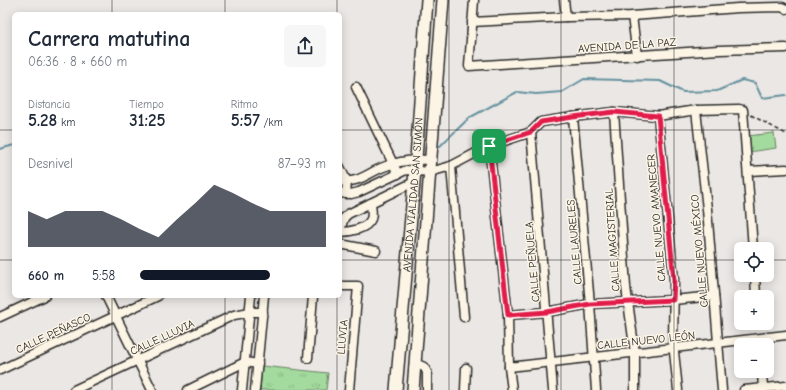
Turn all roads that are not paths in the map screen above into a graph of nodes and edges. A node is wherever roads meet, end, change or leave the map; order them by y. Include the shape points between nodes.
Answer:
1 (427, 0) edge
2 (443, 0) edge
3 (474, 0) edge
4 (564, 0) edge
5 (738, 4) edge
6 (784, 8) edge
7 (632, 16) junction
8 (566, 17) junction
9 (472, 22) junction
10 (786, 48) edge
11 (637, 56) junction
12 (356, 87) dead end
13 (696, 110) junction
14 (614, 112) junction
15 (658, 116) junction
16 (573, 117) junction
17 (531, 132) junction
18 (489, 146) junction
19 (416, 159) junction
20 (431, 160) junction
21 (393, 163) junction
22 (451, 166) junction
23 (786, 169) edge
24 (748, 171) junction
25 (430, 172) junction
26 (398, 174) junction
27 (414, 177) junction
28 (343, 181) edge
29 (343, 194) edge
30 (372, 203) junction
31 (342, 224) edge
32 (342, 231) edge
33 (753, 242) edge
34 (342, 244) edge
35 (376, 251) dead end
36 (342, 286) edge
37 (714, 296) junction
38 (41, 298) edge
39 (107, 298) edge
40 (154, 298) edge
41 (252, 298) edge
42 (264, 298) edge
43 (313, 298) edge
44 (673, 300) junction
45 (628, 301) junction
46 (590, 304) junction
47 (250, 312) junction
48 (263, 312) junction
49 (547, 312) junction
50 (508, 315) junction
51 (116, 316) junction
52 (0, 317) edge
53 (464, 317) dead end
54 (786, 335) edge
55 (774, 338) edge
56 (734, 343) edge
57 (718, 344) junction
58 (674, 349) junction
59 (635, 353) junction
60 (594, 357) junction
61 (308, 358) dead end
62 (138, 360) junction
63 (245, 362) junction
64 (551, 362) junction
65 (415, 363) junction
66 (258, 364) junction
67 (509, 367) junction
68 (466, 368) dead end
69 (0, 370) edge
70 (762, 378) edge
71 (786, 386) edge
72 (763, 389) edge
73 (74, 390) edge
74 (152, 390) edge
75 (188, 390) edge
76 (242, 390) edge
77 (255, 390) edge
78 (349, 390) edge
79 (396, 390) edge
80 (413, 390) edge
81 (426, 390) edge
82 (465, 390) edge
83 (512, 390) edge
84 (553, 390) edge
85 (596, 390) edge
86 (635, 390) edge
87 (678, 390) edge
88 (722, 390) edge
89 (744, 390) edge

1 - 19 main road, AVENIDA VIALIDAD SAN SIMÓN
2 - 20 main road, AVENIDA VIALIDAD SAN SIMÓN
3 - 9 street
4 - 8 street
5 - 6 street
5 - 7 street
7 - 8 street
7 - 11 street
8 - 9 street
9 - 11 street, AVENIDA DE LA PAZ via 469,66
10 - 11 street, AVENIDA DE LA PAZ
12 - 21 street
13 - 15 street
13 - 24 street via 743,110
13 - 37 street, CALLE NUEVO MÉXICO
14 - 15 street
14 - 16 street
14 - 45 street, CALLE MAGISTERIAL
15 - 44 street, CALLE NUEVO AMANECER via 674,280
16 - 17 street via 541,122
16 - 46 street, CALLE LAURELES
17 - 18 street
17 - 49 street, CALLE PEÑUELA
18 - 22 street
18 - 50 street
19 - 20 street
19 - 21 street
19 - 27 main road, AVENIDA VIALIDAD SAN SIMÓN
20 - 25 main road, AVENIDA VIALIDAD SAN SIMÓN
21 - 26 street
21 - 28 street via 357,180
22 - 25 street
22 - 53 street
23 - 24 street
24 - 33 street
25 - 27 street
25 - 65 main road, AVENIDA VIALIDAD SAN SIMÓN
26 - 27 street via 406,170
26 - 29 street via 359,192
27 - 30 street
27 - 79 main road, AVENIDA VIALIDAD SAN SIMÓN
28 - 29 street
30 - 31 street via 348,214
30 - 32 street via 372,217 367,224 349,232
34 - 35 street
36 - 78 street, LLUVIA via 358,286
37 - 44 street
37 - 57 street, CALLE NUEVO MÉXICO
38 - 52 street
39 - 51 street
40 - 51 street, CALLE PEÑASCO
41 - 47 street
42 - 48 street
43 - 61 street
44 - 45 street
44 - 58 street, CALLE NUEVO AMANECER
45 - 46 street
45 - 59 street, CALLE MAGISTERIAL
46 - 49 street
46 - 60 street, CALLE LAURELES
47 - 48 street, CALLE LLUVIA
47 - 62 street, CALLE LLUVIA via 234,315
47 - 63 street
48 - 66 street
49 - 50 street
49 - 64 street, CALLE PEÑUELA
50 - 67 street
51 - 62 street
51 - 69 street, CALLE PEÑASCO
54 - 55 street, CALLE NUEVO LEÓN
56 - 57 street, CALLE NUEVO LEÓN
57 - 58 street, CALLE NUEVO LEÓN
57 - 88 street, CALLE NUEVO MÉXICO
58 - 59 street, CALLE NUEVO LEÓN
58 - 87 street, CALLE NUEVO AMANECER
59 - 60 street, CALLE NUEVO LEÓN
59 - 86 street, CALLE MAGISTERIAL
60 - 64 street, CALLE NUEVO LEÓN
60 - 85 street, CALLE LAURELES
62 - 73 street, CALLE LLUVIA
62 - 74 street
63 - 66 street
63 - 75 street
63 - 76 street
64 - 67 street, CALLE NUEVO LEÓN
64 - 84 street, CALLE PEÑUELA
65 - 80 main road, AVENIDA VIALIDAD SAN SIMÓN
65 - 81 street via 424,367 427,372
66 - 77 street
67 - 83 street
68 - 82 street
70 - 72 street
71 - 72 street
72 - 89 street

